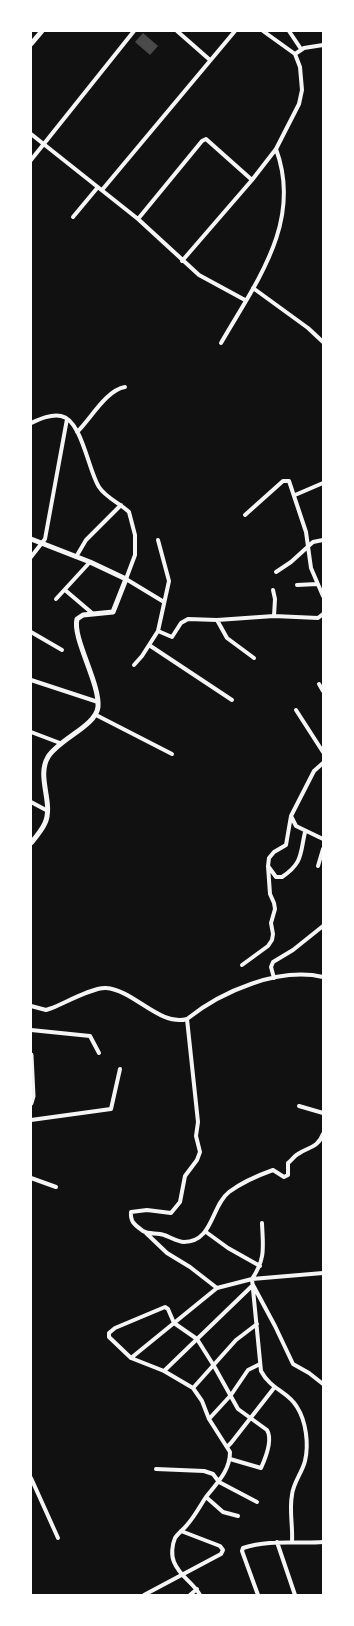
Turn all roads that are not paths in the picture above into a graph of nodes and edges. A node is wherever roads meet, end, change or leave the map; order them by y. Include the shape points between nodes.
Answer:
1 (42, 31) edge
2 (134, 31) edge
3 (177, 31) edge
4 (235, 31) edge
5 (263, 31) edge
6 (289, 31) edge
7 (31, 44) edge
8 (323, 44) edge
9 (301, 50) junction
10 (295, 54) junction
11 (210, 60) junction
12 (31, 134) edge
13 (44, 145) junction
14 (276, 149) junction
15 (31, 160) edge
16 (252, 180) junction
17 (100, 188) junction
18 (73, 216) dead end
19 (138, 219) junction
20 (182, 261) junction
21 (253, 288) junction
22 (245, 300) junction
23 (221, 342) dead end
24 (323, 342) edge
25 (125, 387) dead end
26 (67, 419) junction
27 (31, 423) edge
28 (77, 432) junction
29 (323, 483) edge
30 (295, 495) junction
31 (121, 504) junction
32 (244, 515) dead end
33 (31, 539) edge
34 (158, 540) dead end
35 (323, 540) edge
36 (42, 543) junction
37 (308, 548) junction
38 (31, 557) edge
39 (76, 557) junction
40 (90, 562) junction
41 (276, 572) dead end
42 (126, 579) junction
43 (317, 584) junction
44 (297, 585) dead end
45 (65, 590) junction
46 (272, 590) dead end
47 (323, 596) edge
48 (56, 599) dead end
49 (164, 602) junction
50 (92, 613) junction
51 (323, 614) edge
52 (274, 616) junction
53 (217, 620) junction
54 (158, 631) junction
55 (31, 632) edge
56 (149, 645) junction
57 (62, 650) dead end
58 (254, 658) dead end
59 (134, 665) dead end
60 (31, 680) edge
61 (319, 684) dead end
62 (323, 691) edge
63 (232, 700) dead end
64 (98, 702) junction
65 (296, 710) dead end
66 (96, 715) junction
67 (31, 732) edge
68 (60, 743) junction
69 (323, 752) edge
70 (172, 754) dead end
71 (323, 763) edge
72 (31, 802) edge
73 (46, 810) junction
74 (291, 816) junction
75 (305, 832) junction
76 (323, 839) edge
77 (31, 843) edge
78 (323, 849) edge
79 (268, 866) junction
80 (318, 866) dead end
81 (323, 926) edge
82 (242, 965) dead end
83 (322, 976) edge
84 (274, 978) junction
85 (31, 1006) edge
86 (188, 1018) junction
87 (31, 1030) edge
88 (99, 1053) dead end
89 (31, 1055) edge
90 (120, 1069) dead end
91 (32, 1095) edge
92 (31, 1103) edge
93 (299, 1106) dead end
94 (323, 1113) edge
95 (31, 1120) edge
96 (323, 1134) edge
97 (31, 1178) edge
98 (56, 1187) dead end
99 (262, 1223) dead end
100 (206, 1232) junction
101 (146, 1233) junction
102 (260, 1266) junction
103 (323, 1273) edge
104 (252, 1279) junction
105 (253, 1285) junction
106 (217, 1288) junction
107 (174, 1323) junction
108 (257, 1324) junction
109 (197, 1339) junction
110 (130, 1358) junction
111 (260, 1364) junction
112 (214, 1366) junction
113 (164, 1371) junction
114 (323, 1384) edge
115 (192, 1388) junction
116 (274, 1388) junction
117 (231, 1395) junction
118 (210, 1419) junction
119 (250, 1419) junction
120 (228, 1446) junction
121 (230, 1459) junction
122 (156, 1469) dead end
123 (31, 1478) edge
124 (219, 1482) junction
125 (206, 1497) junction
126 (257, 1502) dead end
127 (238, 1516) dead end
128 (181, 1531) junction
129 (58, 1538) dead end
130 (292, 1541) junction
131 (276, 1542) junction
132 (323, 1542) edge
133 (181, 1575) junction
134 (197, 1589) junction
135 (144, 1595) edge
136 (190, 1595) edge
137 (200, 1595) edge
138 (258, 1595) edge
139 (295, 1595) edge

1 - 7 street
2 - 13 street
3 - 11 street
4 - 11 street
5 - 10 street
6 - 9 street
8 - 9 street
9 - 10 street
10 - 14 street via 300,67 302,90
11 - 17 street
12 - 13 street
13 - 15 street
13 - 17 street
14 - 16 street
14 - 21 street via 284,182 282,221 275,244
16 - 19 street via 206,139 202,140
16 - 20 street
17 - 18 street
17 - 19 street
19 - 20 street
20 - 22 street via 199,275
21 - 22 street
21 - 24 street
22 - 23 street
25 - 28 street via 121,387 107,398
26 - 27 street via 51,416
26 - 28 street
26 - 36 street via 45,539
28 - 31 street via 98,486 105,495
29 - 30 street
30 - 32 street via 289,481 284,481
30 - 37 street
31 - 39 street via 86,540
31 - 42 street via 129,512 134,535 135,555
33 - 36 street
34 - 49 street via 169,578
35 - 37 street via 313,542
36 - 38 street
36 - 39 street
37 - 41 street
37 - 43 street
39 - 40 street
40 - 42 street
40 - 45 street
42 - 49 street
42 - 50 street via 113,612
43 - 44 street
43 - 47 street
45 - 48 street
45 - 50 street
46 - 52 street via 275,599
49 - 54 street
50 - 64 street via 79,617 76,627
51 - 52 street via 318,618
52 - 53 street
53 - 54 street via 186,620 172,637
53 - 58 street via 227,638
54 - 56 street
55 - 57 street
56 - 59 street
56 - 63 street
60 - 64 street
61 - 62 street
64 - 66 street
65 - 69 street
66 - 68 street
66 - 70 street
67 - 68 street
68 - 73 street via 48,758 44,769
71 - 74 street via 314,771
72 - 73 street
73 - 77 street via 45,822
74 - 75 street via 293,823
74 - 79 street via 286,845 274,852 269,858
75 - 76 street
75 - 79 street via 298,865 293,870 282,877 276,877
78 - 80 street
79 - 82 street via 270,894 275,909 270,923 272,940 268,946
81 - 84 street via 271,964
83 - 84 street via 295,974
84 - 86 street via 230,991
85 - 86 street via 46,1010 105,987 119,990 169,1018 180,1021
86 - 101 street via 198,1122 196,1136 200,1152 185,1176 180,1202 171,1213 148,1210 131,1212 130,1218 134,1224
87 - 88 street via 90,1036
89 - 91 street
90 - 95 street via 111,1109
91 - 92 street
93 - 94 street
96 - 100 street via 314,1147 298,1154 288,1164 288,1175 284,1177 273,1170 229,1192 218,1204
97 - 98 street
99 - 102 street via 263,1257
100 - 101 street via 195,1240 183,1242 160,1233
100 - 102 street
101 - 106 street via 166,1253 190,1267
102 - 104 street
103 - 104 street
104 - 105 street
104 - 106 street
105 - 108 street
105 - 109 street
105 - 114 street via 292,1364
106 - 107 street
107 - 109 street
107 - 110 street
107 - 110 street via 168,1309 162,1307 115,1328 109,1337
108 - 111 street
108 - 112 street via 236,1340
109 - 112 street
109 - 113 street
110 - 113 street
111 - 116 street via 266,1380
111 - 117 street via 248,1370
112 - 115 street
112 - 117 street
113 - 115 street
115 - 118 street via 202,1401
116 - 119 street
116 - 130 street via 296,1405 306,1430 305,1460 292,1494
117 - 118 street
117 - 119 street via 238,1410
118 - 120 street
119 - 120 street
119 - 121 street via 269,1434 268,1451 262,1466 259,1468
120 - 121 street
121 - 124 street
122 - 124 street via 204,1471 213,1474
123 - 129 street
124 - 125 street
124 - 126 street
125 - 127 street via 223,1512
125 - 128 street via 196,1514
128 - 133 street via 172,1547 173,1560
128 - 133 street via 220,1546 222,1550 221,1554
130 - 131 street
130 - 132 street
131 - 138 street via 243,1548
131 - 139 street
133 - 134 street
133 - 135 street
134 - 136 street
134 - 137 street

